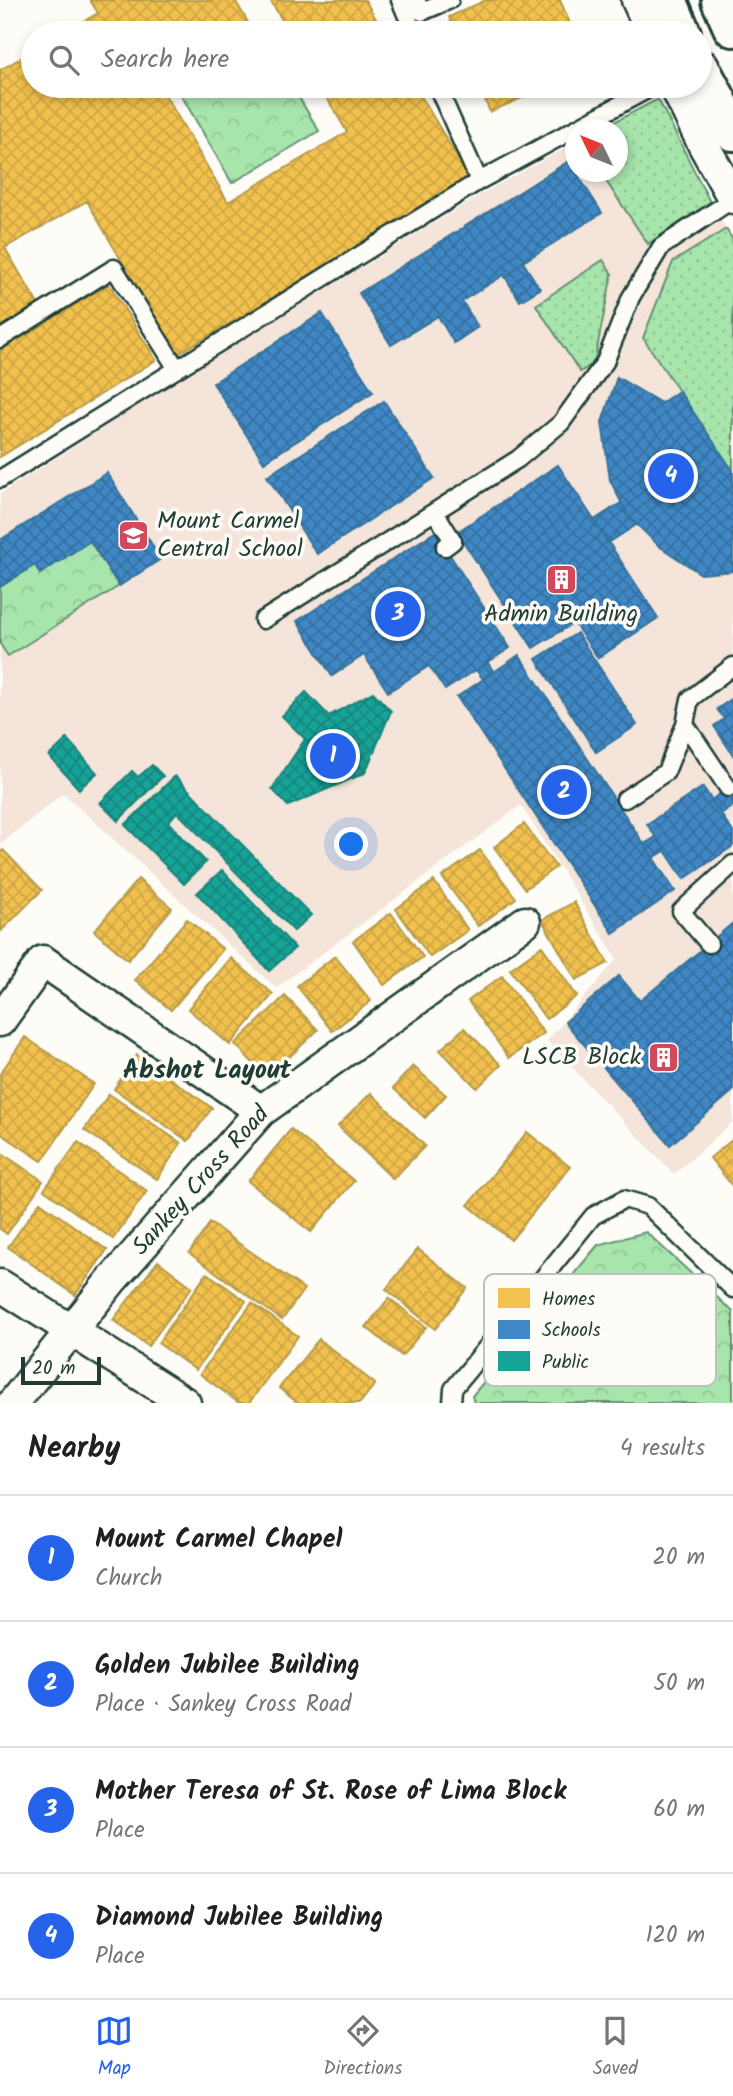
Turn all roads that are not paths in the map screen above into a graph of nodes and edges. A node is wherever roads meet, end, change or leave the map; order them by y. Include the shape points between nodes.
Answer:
1 (400, 0) edge
2 (416, 0) edge
3 (450, 0) edge
4 (637, 0) edge
5 (667, 0) edge
6 (721, 0) edge
7 (409, 21) edge
8 (647, 21) edge
9 (676, 21) edge
10 (733, 27) edge
11 (712, 92) edge
12 (442, 98) edge
13 (632, 98) edge
14 (681, 98) edge
15 (733, 131) edge
16 (479, 181) junction
17 (733, 199) edge
18 (0, 339) edge
19 (177, 369) junction
20 (0, 479) edge
21 (435, 512) junction
22 (445, 547) dead end
23 (263, 620) dead end
24 (733, 666) edge
25 (685, 724) junction
26 (728, 788) dead end
27 (625, 799) dead end
28 (733, 864) edge
29 (525, 922) dead end
30 (709, 944) dead end
31 (0, 1021) edge
32 (261, 1111) junction
33 (546, 1274) edge
34 (0, 1285) edge
35 (733, 1289) edge
36 (71, 1330) junction
37 (484, 1351) edge
38 (13, 1403) edge
39 (185, 1403) edge
40 (452, 1403) edge

1 - 7 lane
2 - 3 lane via 422,12
4 - 8 street
5 - 9 street
6 - 10 street
11 - 15 street
12 - 16 lane
13 - 16 lane
14 - 17 street
16 - 19 lane
17 - 21 lane via 661,247 631,297 605,362 561,423 518,459
18 - 19 lane via 114,268
19 - 20 lane
21 - 22 lane via 453,541
21 - 23 lane
24 - 25 lane via 690,699
25 - 26 lane
25 - 27 lane via 666,772
28 - 30 lane via 681,911
29 - 32 street, Sankey Cross Road
31 - 32 street via 43,961
32 - 36 street, Sankey Cross Road
33 - 35 lane via 593,1216 624,1199 648,1206
34 - 36 street
36 - 38 street, Sankey Cross Road
36 - 39 street
37 - 40 lane via 453,1389

